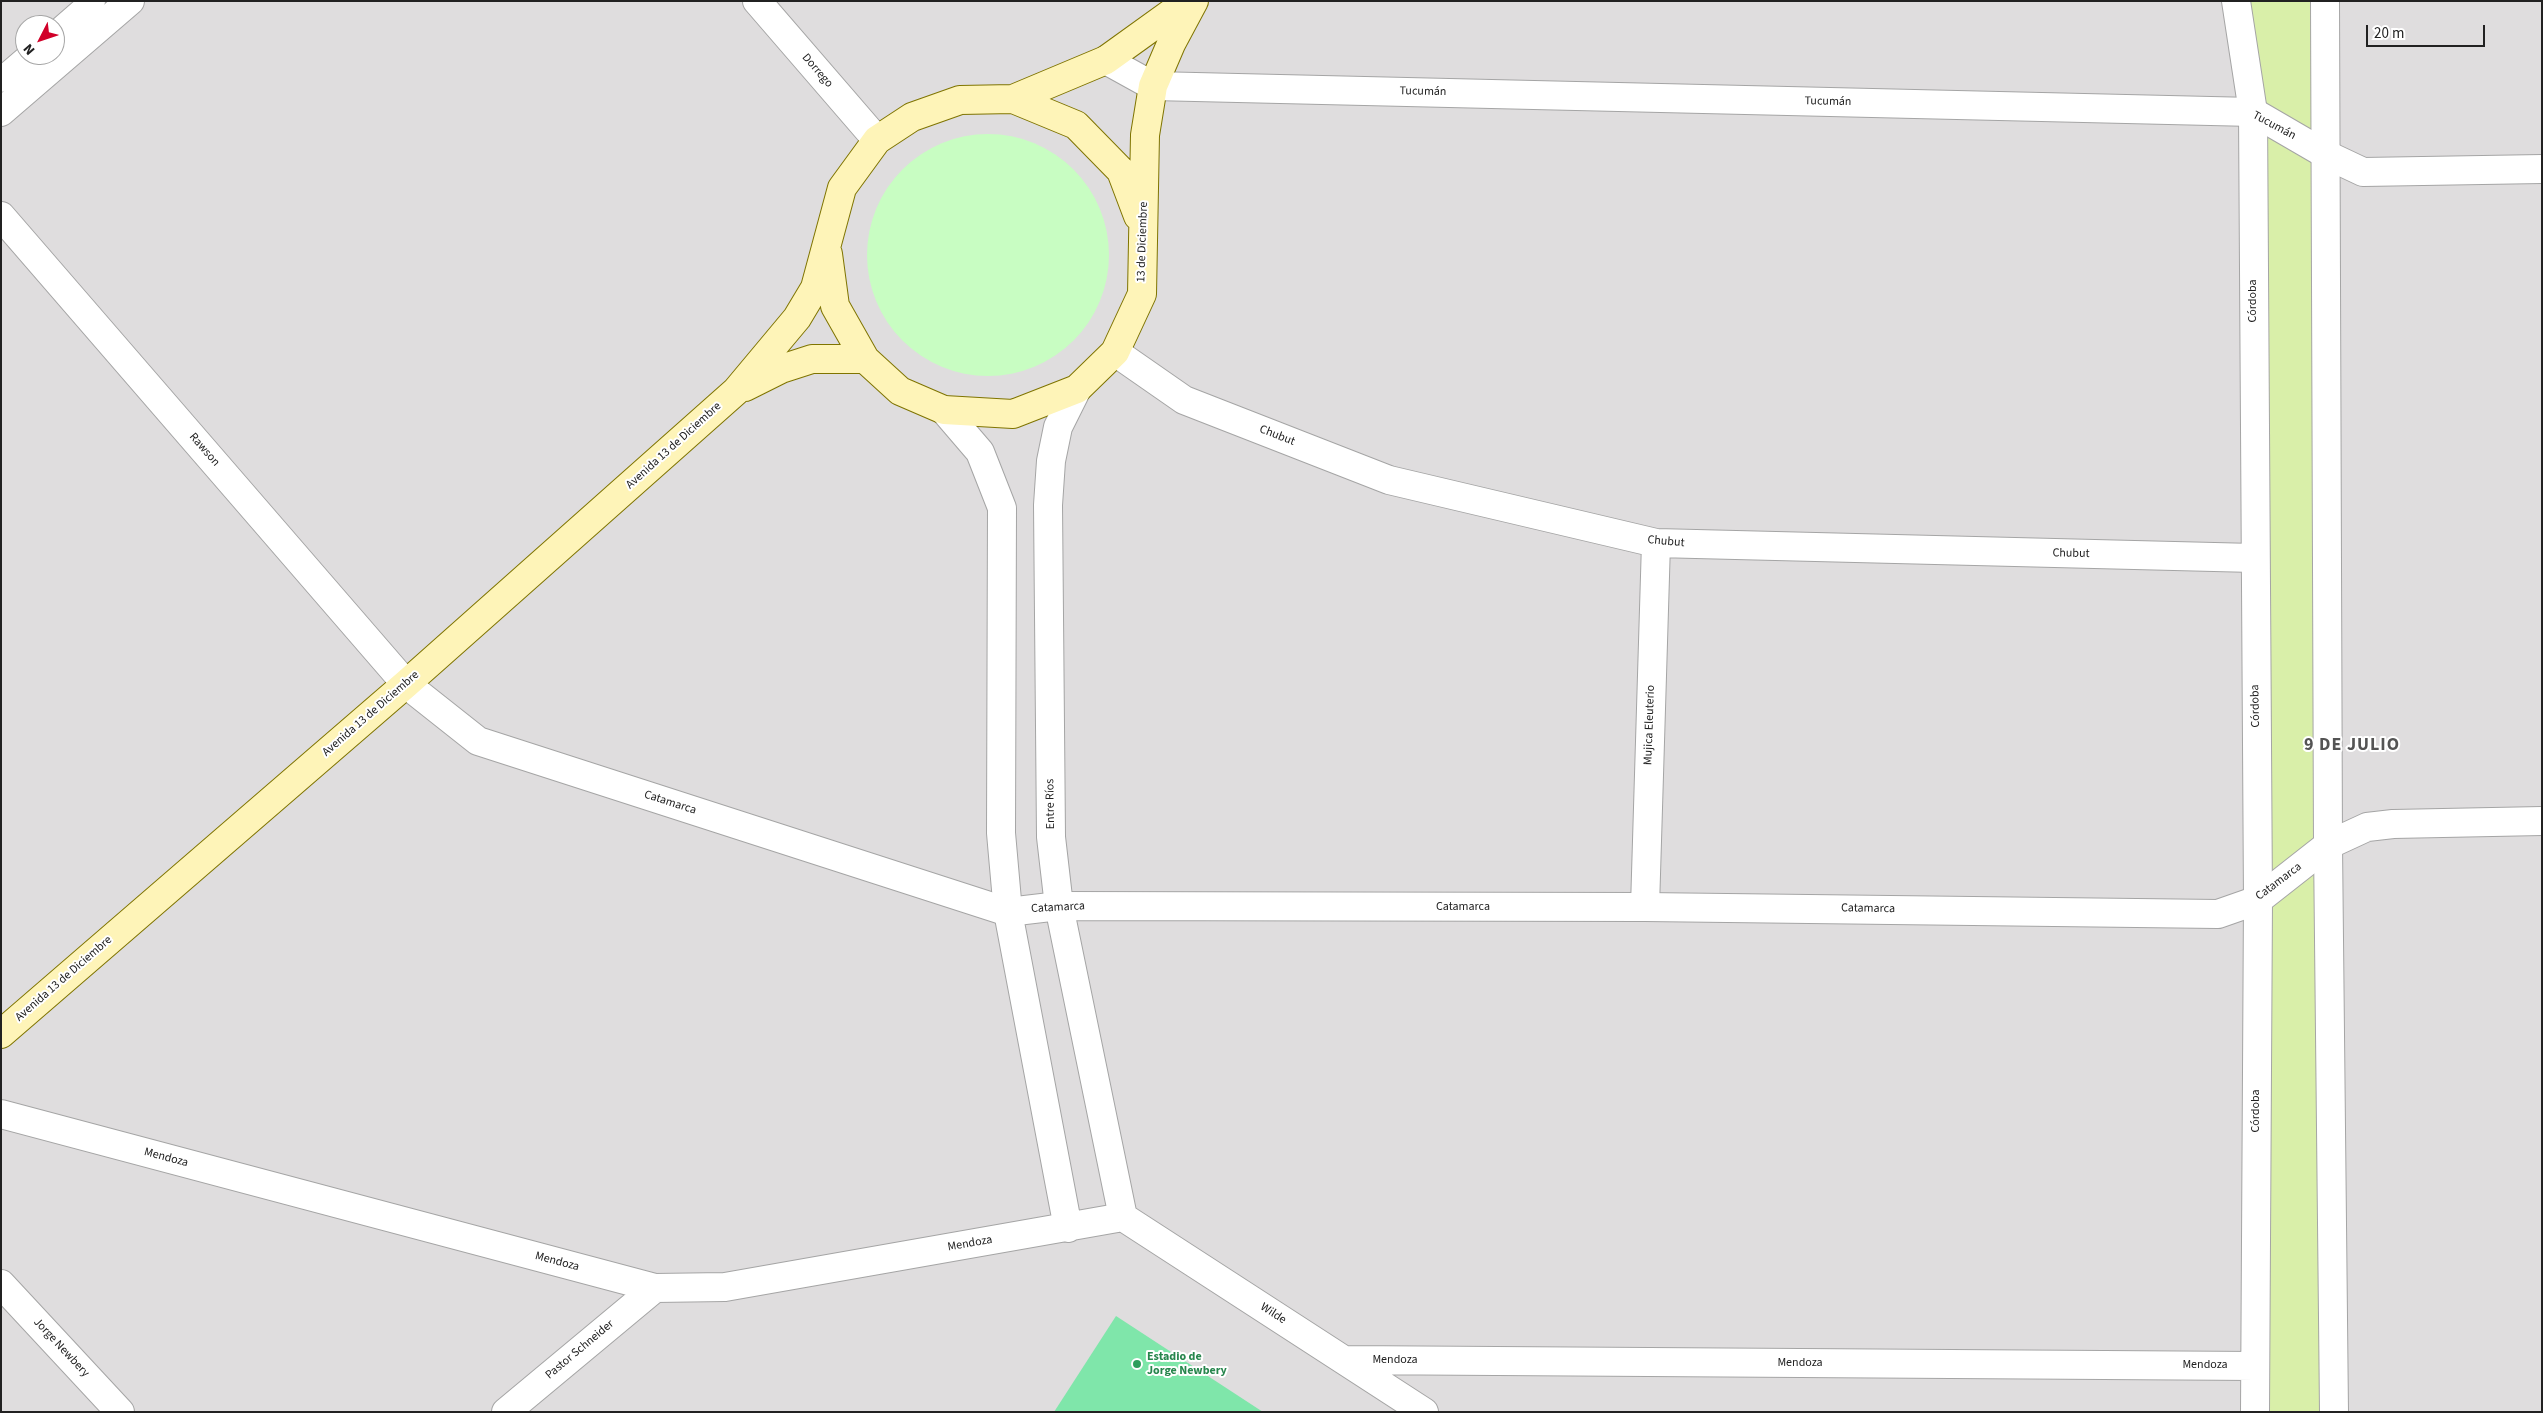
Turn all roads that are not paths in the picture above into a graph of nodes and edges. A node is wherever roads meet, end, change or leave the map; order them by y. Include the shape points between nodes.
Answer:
1 (93, 1) edge
2 (130, 1) edge
3 (757, 1) edge
4 (1188, 1) edge
5 (1194, 1) edge
6 (2236, 1) edge
7 (2325, 1) edge
8 (65, 25) edge
9 (1106, 60) junction
10 (18, 65) edge
11 (1, 80) edge
12 (1153, 86) junction
13 (1013, 99) junction
14 (1, 112) edge
15 (2253, 112) junction
16 (877, 140) junction
17 (2327, 155) junction
18 (2542, 169) edge
19 (1, 216) edge
20 (1144, 231) junction
21 (827, 246) junction
22 (1115, 352) junction
23 (865, 359) junction
24 (1077, 388) junction
25 (736, 390) junction
26 (944, 410) junction
27 (1656, 543) junction
28 (2254, 558) junction
29 (406, 684) junction
30 (2542, 821) edge
31 (2328, 845) junction
32 (2258, 900) junction
33 (1059, 906) junction
34 (1645, 907) junction
35 (1008, 912) junction
36 (1, 1034) edge
37 (1, 1114) edge
38 (1123, 1217) junction
39 (1068, 1228) junction
40 (1, 1284) edge
41 (655, 1288) junction
42 (1345, 1360) junction
43 (2255, 1366) junction
44 (120, 1412) edge
45 (506, 1412) edge
46 (1424, 1412) edge
47 (2255, 1412) edge
48 (2334, 1412) edge

1 - 8 lane
2 - 14 street
3 - 16 street, Dorrego
4 - 9 main road
5 - 12 main road, 13 de Diciembre
6 - 15 street, Córdoba
7 - 17 street
9 - 12 street, Tucumán
9 - 13 main road
10 - 11 lane
12 - 15 street, Tucumán
12 - 20 main road, 13 de Diciembre via 1145,135
13 - 16 main road via 960,100 912,117
13 - 20 main road via 1076,125 1121,171
15 - 17 street, Tucumán
15 - 28 street, Córdoba
16 - 21 main road via 842,188
17 - 18 street, Tucumán via 2363,172
17 - 31 street
19 - 29 street, Rawson
20 - 22 main road, 13 de Diciembre via 1142,294
21 - 23 main road, 13 de Diciembre via 835,306
21 - 25 main road via 815,288 797,318
22 - 24 main road, 13 de Diciembre
22 - 27 street, Chubut via 1184,400 1389,480
23 - 25 main road via 812,358
23 - 26 main road, 13 de Diciembre via 900,391
24 - 26 main road, 13 de Diciembre via 1013,414
24 - 33 street, Entre Ríos via 1058,427 1051,461 1048,504 1052,838
25 - 29 main road, Avenida 13 de Diciembre
26 - 35 street via 980,452 1002,508 1001,832
27 - 28 street, Chubut
27 - 34 street, Mujica Eleuterio
28 - 32 street, Córdoba
29 - 35 street, Catamarca via 478,741
29 - 36 main road, Avenida 13 de Diciembre
30 - 31 street, Catamarca via 2393,824 2367,827
31 - 32 street, Catamarca
31 - 48 street
32 - 34 street, Catamarca via 2218,914
32 - 43 street, Córdoba
33 - 34 street, Catamarca
33 - 35 street, Catamarca
33 - 38 street, Entre Ríos
35 - 39 street
37 - 41 street, Mendoza
38 - 39 street, Mendoza
38 - 42 street, Wilde
39 - 41 street, Mendoza via 725,1287
40 - 44 street, Jorge Newbery
41 - 45 street, Pastor Schneider
42 - 43 street, Mendoza
42 - 46 street, Wilde
43 - 47 street, Córdoba

